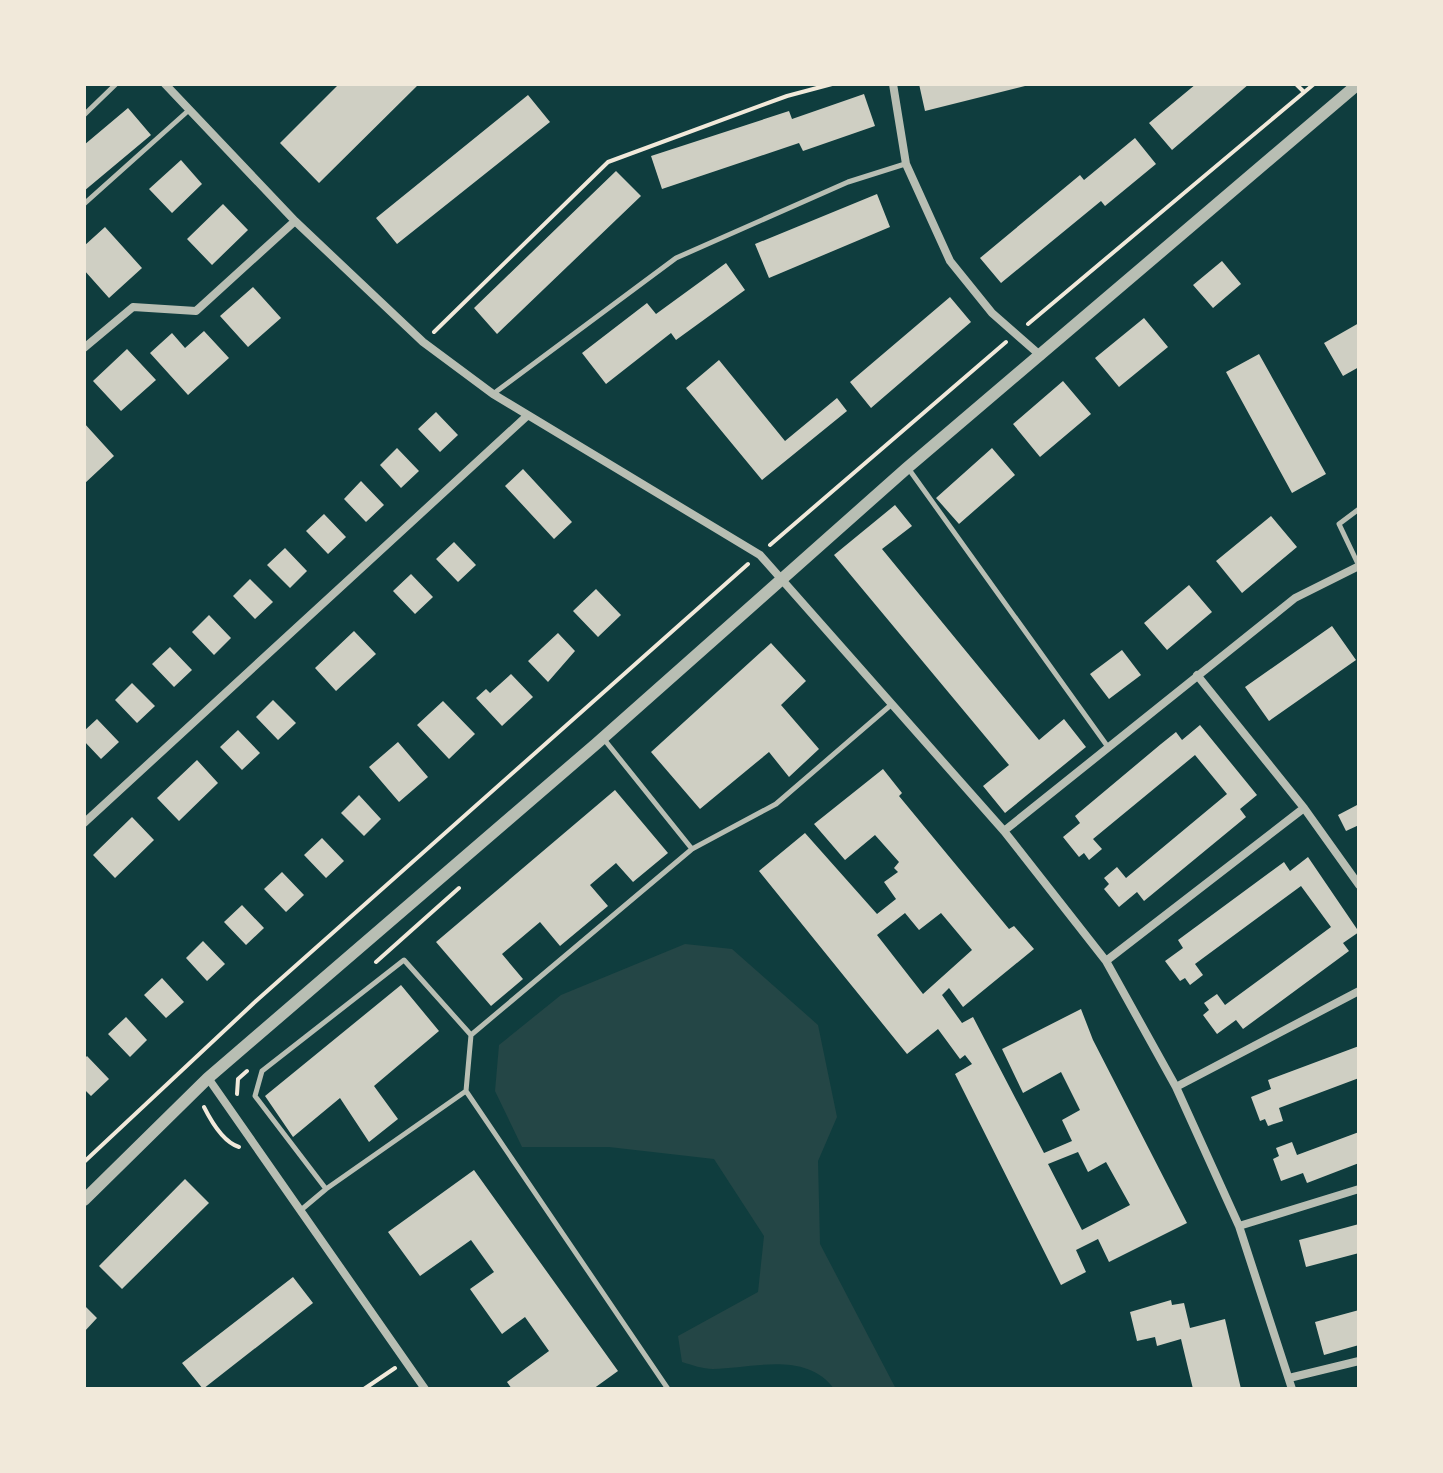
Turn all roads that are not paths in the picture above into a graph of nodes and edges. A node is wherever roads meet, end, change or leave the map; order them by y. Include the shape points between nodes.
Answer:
1 (116, 84) edge
2 (165, 84) edge
3 (893, 84) edge
4 (1358, 84) edge
5 (189, 110) junction
6 (84, 115) edge
7 (906, 164) junction
8 (84, 204) edge
9 (295, 221) junction
10 (84, 348) edge
11 (1041, 356) junction
12 (493, 394) junction
13 (528, 415) junction
14 (907, 468) junction
15 (1359, 509) edge
16 (1359, 566) edge
17 (784, 579) junction
18 (1197, 675) junction
19 (893, 704) junction
20 (603, 738) junction
21 (1108, 747) junction
22 (1304, 808) junction
23 (84, 823) edge
24 (1004, 831) junction
25 (692, 849) junction
26 (1359, 885) edge
27 (1106, 961) junction
28 (1359, 991) edge
29 (471, 1035) junction
30 (208, 1078) junction
31 (1176, 1087) junction
32 (466, 1091) junction
33 (326, 1189) junction
34 (1359, 1189) edge
35 (84, 1200) edge
36 (301, 1210) junction
37 (1239, 1226) junction
38 (1359, 1361) edge
39 (1289, 1378) junction
40 (425, 1389) edge
41 (668, 1389) edge
42 (1292, 1389) edge

1 - 6 lane
2 - 5 street
3 - 7 street
4 - 11 street
5 - 8 lane
5 - 9 street
7 - 11 street via 950,261
7 - 12 lane via 848,182 676,258
9 - 10 street via 196,311 133,307
9 - 12 street via 423,342
11 - 14 street
12 - 13 street
13 - 17 street via 760,555
13 - 23 street
14 - 17 street
14 - 21 lane
15 - 16 lane via 1339,524
16 - 18 street via 1295,598
17 - 19 street
17 - 20 street
18 - 21 street
18 - 22 street
19 - 24 street
19 - 25 lane via 776,804
20 - 25 lane
20 - 30 street
21 - 24 street
22 - 26 street
22 - 27 street
24 - 27 street
25 - 29 lane
27 - 31 street
28 - 31 street
29 - 32 lane
29 - 33 lane via 404,960 262,1071 255,1096
30 - 35 street
30 - 36 street
31 - 37 street
32 - 33 lane
32 - 41 lane
33 - 36 lane
34 - 37 street
36 - 40 street
37 - 39 street
38 - 39 street
39 - 42 street

